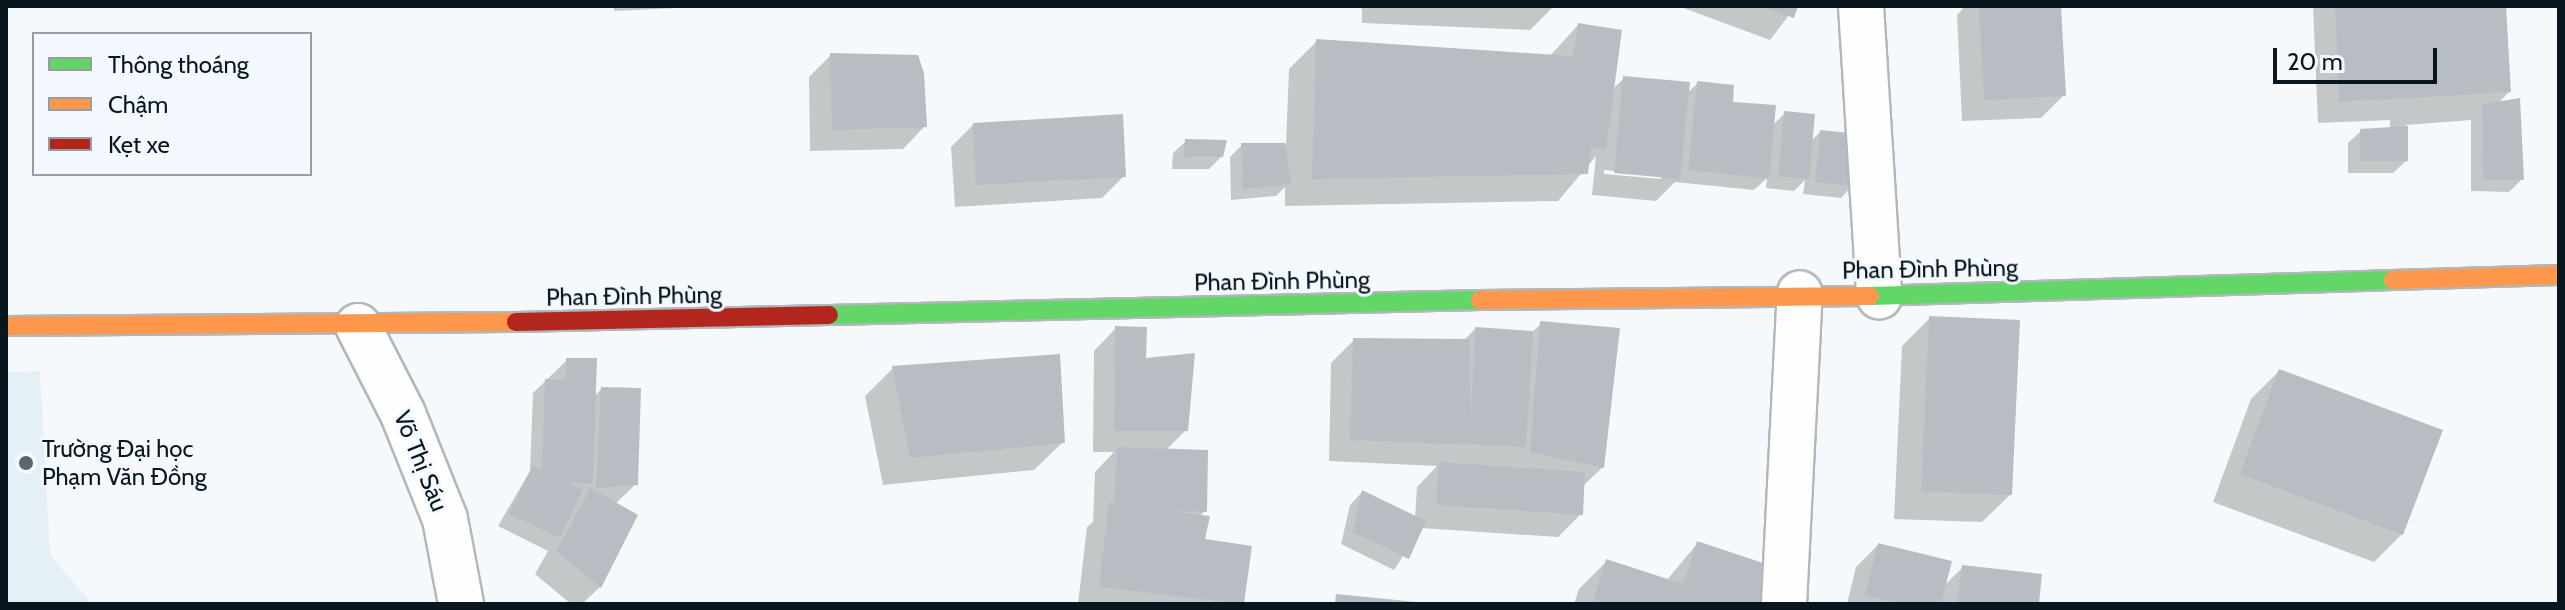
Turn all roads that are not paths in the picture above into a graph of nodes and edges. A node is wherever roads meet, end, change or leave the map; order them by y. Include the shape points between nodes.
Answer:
1 (1861, 6) edge
2 (2559, 275) edge
3 (1800, 293) junction
4 (1879, 296) junction
5 (6, 326) edge
6 (358, 326) junction
7 (461, 604) edge
8 (1784, 604) edge

1 - 4 street
2 - 4 street, Phan Đình Phùng
3 - 4 street, Phan Đình Phùng
3 - 6 street, Phan Đình Phùng
3 - 8 street
5 - 6 street, Phan Đình Phùng
6 - 7 street, Võ Thị Sáu via 403,414 445,519

